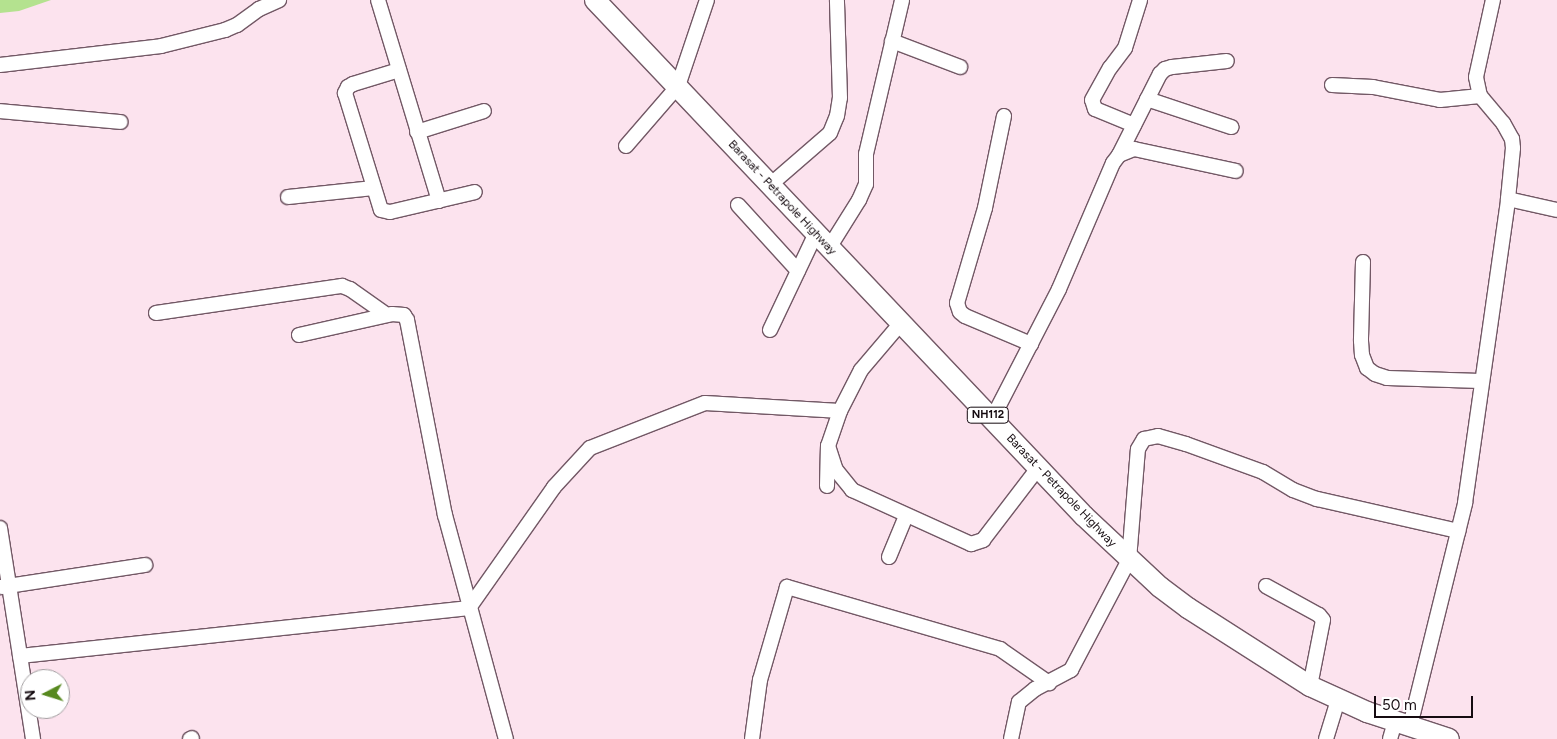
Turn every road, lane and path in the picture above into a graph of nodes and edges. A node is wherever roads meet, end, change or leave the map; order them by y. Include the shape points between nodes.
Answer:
1 (279, 0) edge
2 (378, 0) edge
3 (595, 0) edge
4 (707, 0) edge
5 (837, 0) edge
6 (902, 0) edge
7 (1140, 0) edge
8 (1493, 0) edge
9 (892, 40) junction
10 (1228, 62) dead end
11 (0, 65) edge
12 (960, 67) dead end
13 (399, 70) junction
14 (1332, 85) dead end
15 (678, 86) junction
16 (1480, 96) junction
17 (1147, 99) junction
18 (0, 110) edge
19 (484, 111) dead end
20 (1004, 116) dead end
21 (121, 122) dead end
22 (1134, 125) junction
23 (1231, 127) dead end
24 (417, 132) junction
25 (626, 146) dead end
26 (1120, 155) junction
27 (1236, 171) dead end
28 (770, 185) junction
29 (374, 188) junction
30 (475, 192) dead end
31 (288, 197) dead end
32 (1508, 198) junction
33 (439, 201) junction
34 (738, 205) dead end
35 (1557, 210) edge
36 (822, 240) junction
37 (1363, 262) dead end
38 (798, 271) junction
39 (156, 313) dead end
40 (387, 315) junction
41 (900, 323) junction
42 (770, 330) dead end
43 (299, 335) dead end
44 (1031, 344) junction
45 (1481, 381) junction
46 (840, 411) junction
47 (992, 420) junction
48 (828, 446) junction
49 (1038, 468) junction
50 (827, 486) dead end
51 (906, 516) junction
52 (0, 528) edge
53 (1458, 531) junction
54 (889, 557) dead end
55 (1129, 560) junction
56 (144, 565) dead end
57 (4, 586) edge
58 (1266, 586) dead end
59 (469, 608) junction
60 (20, 656) junction
61 (1050, 683) junction
62 (1310, 686) junction
63 (1338, 700) junction
64 (1398, 729) edge
65 (34, 739) edge
66 (506, 739) edge
67 (752, 739) edge
68 (1011, 739) edge
69 (1326, 739) edge
70 (1449, 739) edge

1 - 11 street via 226,30 162,46
2 - 13 street
3 - 15 highway, Barasat - Petrapole Highway / NH112
4 - 15 street
5 - 28 street via 840,98 837,116 830,133
6 - 9 street
7 - 22 street via 1125,48 1092,100 1095,109
8 - 16 street via 1477,67
9 - 12 street
9 - 36 street via 866,154 866,184 858,200
10 - 17 street via 1165,69
13 - 24 street
13 - 29 street via 353,84 346,93
14 - 16 street via 1373,87 1440,100
15 - 25 street
15 - 28 highway, Barasat - Petrapole Highway / NH112
16 - 32 street via 1512,139
17 - 22 street
17 - 23 street
18 - 21 street
19 - 24 street
20 - 44 street via 985,208 957,303 965,316
22 - 26 street
24 - 33 street
26 - 27 street via 1134,149
26 - 44 street via 1113,163
28 - 36 highway, Barasat - Petrapole Highway / NH112
29 - 31 street
29 - 33 street via 381,210 385,212
30 - 33 street
32 - 35 street
32 - 45 street
34 - 38 street
36 - 38 street
36 - 41 highway, Barasat - Petrapole Highway / NH112
37 - 45 street via 1361,341 1367,368 1387,378
38 - 42 street
39 - 40 street via 342,286
40 - 43 street
40 - 59 street via 398,313 407,320 445,515
41 - 46 street via 861,370
41 - 47 highway, Barasat - Petrapole Highway / NH112
44 - 47 street
45 - 53 street
46 - 48 street
46 - 59 street via 705,403 590,448 554,487
47 - 49 highway, Barasat - Petrapole Highway / NH112
48 - 50 street
48 - 51 street via 836,470 852,490
49 - 51 street via 983,540 977,543 963,541
49 - 55 highway, Barasat - Petrapole Highway / NH112
51 - 54 street
52 - 57 street
53 - 55 street via 1317,498 1293,490 1248,466 1186,444 1150,436 1138,449
53 - 64 street
55 - 61 street via 1080,658 1071,670
55 - 62 highway, Barasat - Petrapole Highway / NH112 via 1188,608
56 - 57 street
57 - 60 street
58 - 62 street via 1323,620
59 - 60 street
59 - 66 street
60 - 65 street
61 - 67 street via 1000,649 788,587 760,680
61 - 68 street via 1019,702
62 - 63 highway, Barasat - Petrapole Highway / NH112
63 - 64 highway, Barasat - Petrapole Highway / NH112
63 - 69 street
64 - 70 highway, Barasat - Petrapole Highway / NH112

